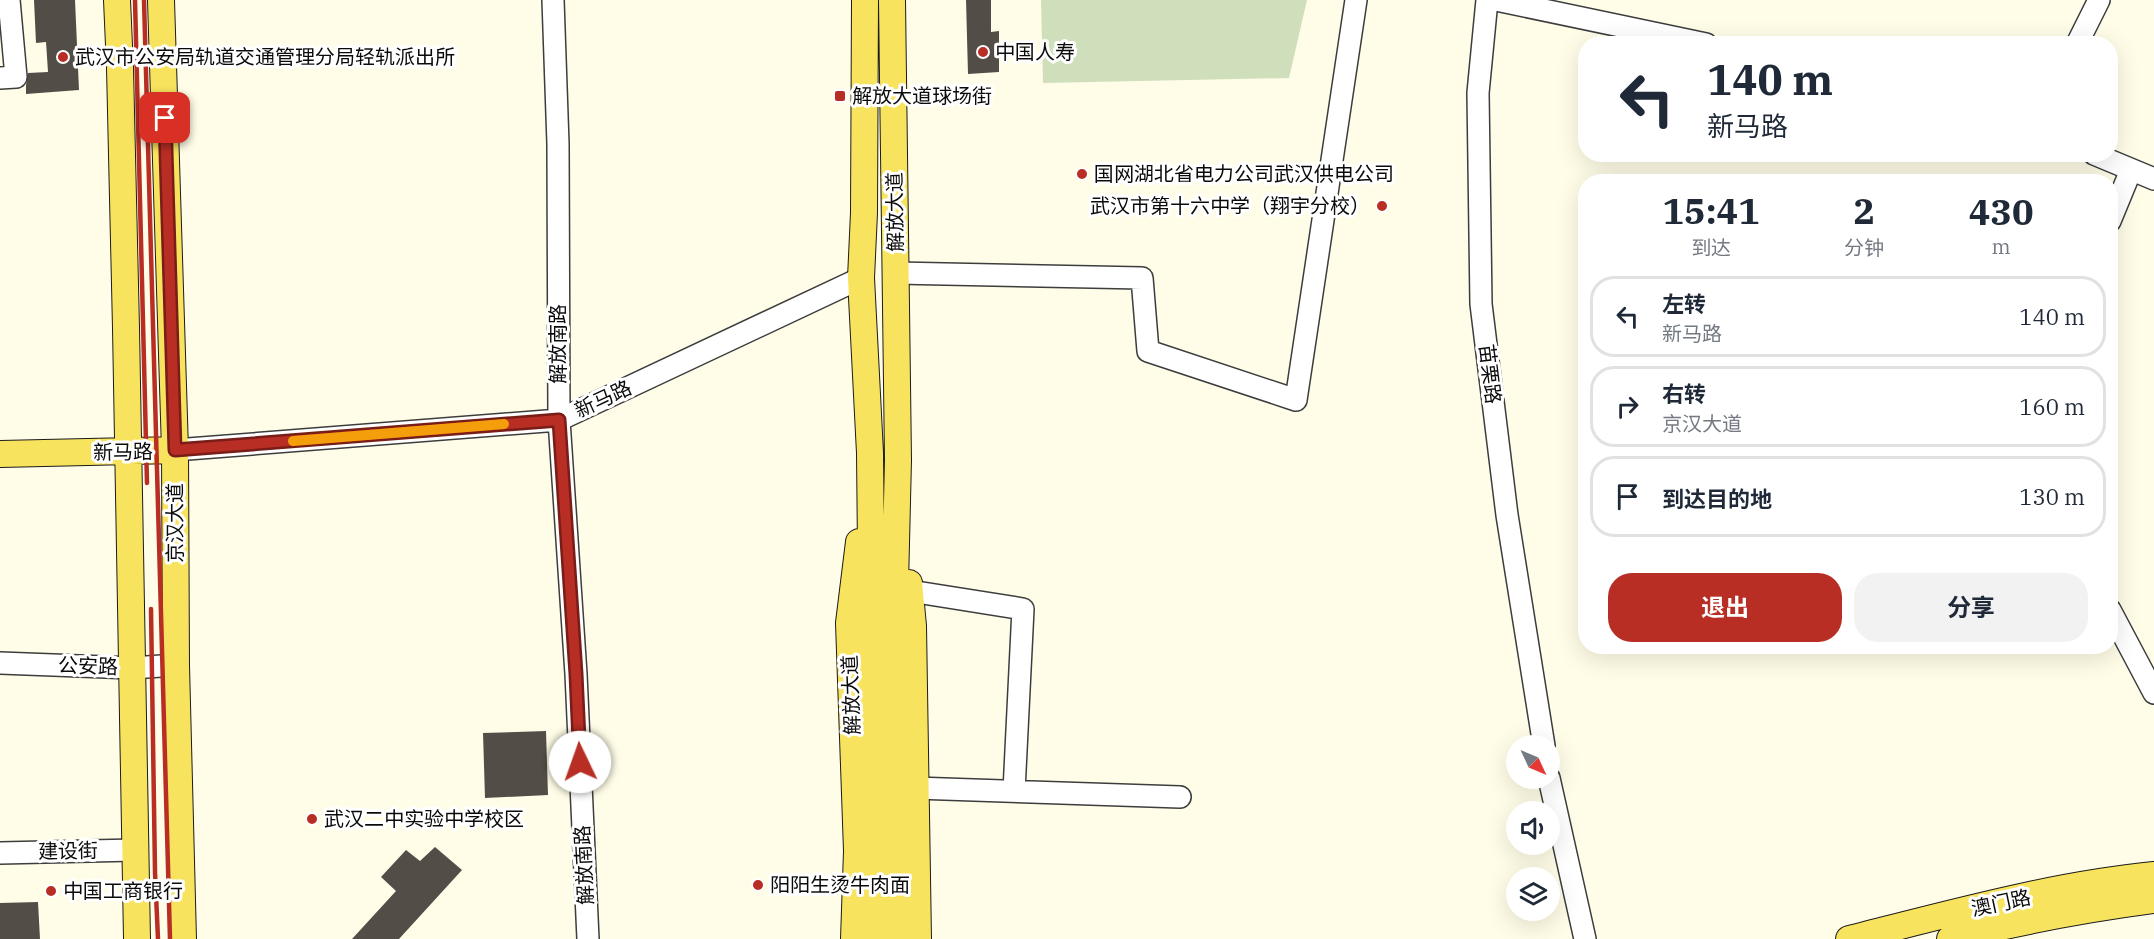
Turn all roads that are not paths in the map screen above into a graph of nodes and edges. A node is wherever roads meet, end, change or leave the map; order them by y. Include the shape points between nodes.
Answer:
1 (9, 0) edge
2 (117, 0) edge
3 (161, 0) edge
4 (553, 0) edge
5 (865, 0) edge
6 (892, 0) edge
7 (1356, 0) edge
8 (1487, 0) edge
9 (1496, 0) edge
10 (2099, 0) edge
11 (1668, 36) edge
12 (2081, 36) edge
13 (8, 77) edge
14 (2112, 162) edge
15 (2131, 170) junction
16 (2154, 179) edge
17 (2118, 202) edge
18 (896, 273) junction
19 (861, 278) junction
20 (559, 420) junction
21 (175, 450) junction
22 (128, 452) junction
23 (870, 453) junction
24 (0, 454) edge
25 (898, 460) junction
26 (910, 591) junction
27 (883, 625) junction
28 (2118, 625) edge
29 (0, 663) edge
30 (176, 665) junction
31 (132, 668) junction
32 (2154, 693) edge
33 (1542, 735) edge
34 (915, 788) junction
35 (1551, 789) edge
36 (1014, 791) junction
37 (1180, 797) dead end
38 (135, 850) junction
39 (856, 850) junction
40 (0, 853) edge
41 (2154, 875) edge
42 (2154, 900) edge
43 (137, 939) edge
44 (183, 939) edge
45 (588, 939) edge
46 (841, 939) edge
47 (854, 939) edge
48 (875, 939) edge
49 (895, 939) edge
50 (918, 939) edge
51 (1585, 939) edge
52 (1849, 939) edge
53 (1950, 939) edge

1 - 13 street
2 - 22 main road
3 - 21 main road, 京汉大道
4 - 20 street, 解放南路
5 - 19 main road, 解放大道
6 - 18 main road, 解放大道
7 - 18 street via 1296,400 1148,351 1142,278
8 - 33 street, 苗栗路 via 1478,93 1481,303 1507,515
9 - 11 street
10 - 12 street
14 - 15 street
15 - 16 street
15 - 17 street
18 - 25 main road, 解放大道
19 - 20 street, 新马路
19 - 23 main road, 解放大道
20 - 21 street, 新马路
20 - 45 street, 解放南路
21 - 22 main road, 新马路
21 - 30 main road, 京汉大道
22 - 24 main road, 新马路
22 - 31 main road
23 - 27 main road, 解放大道
23 - 39 main road, 解放大道 via 849,623
25 - 26 main road, 解放大道
25 - 27 main road, 解放大道
26 - 34 main road, 解放大道
26 - 36 street via 1023,609
27 - 48 main road, 解放大道
27 - 49 main road, 解放大道
28 - 32 street
29 - 31 street, 公安路
30 - 31 street, 公安路
30 - 44 main road, 京汉大道
31 - 38 main road
34 - 36 street
34 - 50 main road, 解放大道
35 - 51 street
36 - 37 street
38 - 40 street, 建设街
38 - 43 main road
39 - 46 main road via 844,897
39 - 47 main road, 解放大道
41 - 52 main road, 澳门路 via 1986,905
42 - 53 main road, 澳门路 via 2100,907

